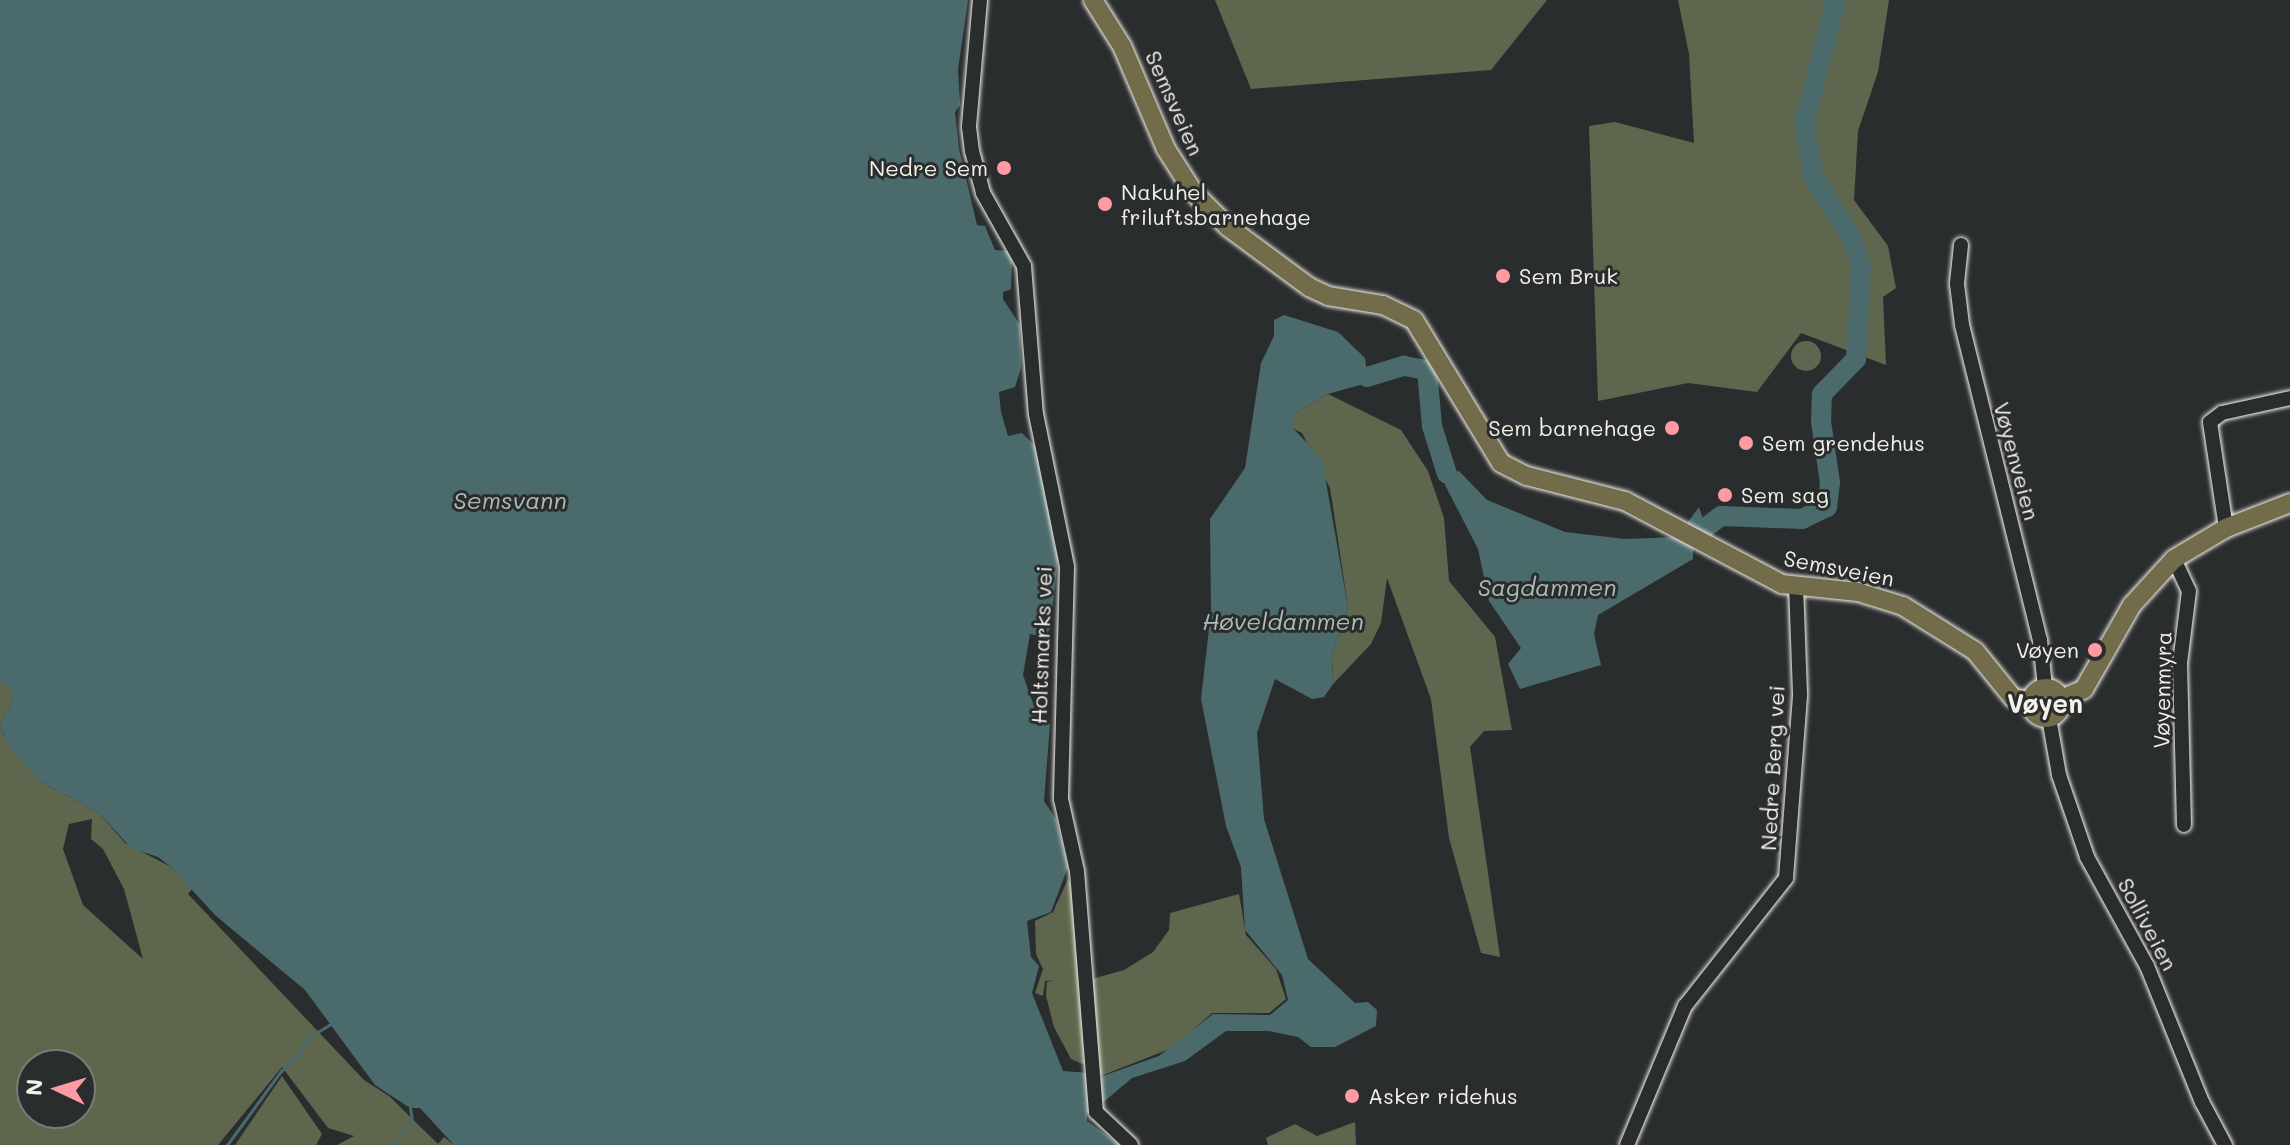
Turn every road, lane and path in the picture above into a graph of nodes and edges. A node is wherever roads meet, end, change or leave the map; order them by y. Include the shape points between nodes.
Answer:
1 (980, 0) edge
2 (1093, 0) edge
3 (1961, 245) dead end
4 (2290, 398) edge
5 (2290, 503) edge
6 (2226, 528) junction
7 (2174, 559) junction
8 (1796, 587) junction
9 (2053, 693) junction
10 (2030, 701) junction
11 (2049, 718) junction
12 (2184, 825) dead end
13 (1131, 1145) edge
14 (1627, 1145) edge
15 (2225, 1145) edge

1 - 13 street, Holtsmarks vei via 974,117 980,182 1010,227 1024,266 1036,414 1067,567 1061,799 1077,871 1096,1112
2 - 8 main road, Semsveien via 1128,58 1178,170 1218,217 1309,287 1328,296 1383,305 1414,320 1501,463 1527,476 1625,501 1756,574
3 - 9 street, Vøyenveien via 1957,284 1962,325
4 - 6 street via 2235,409 2210,422
5 - 6 main road
6 - 7 main road
7 - 9 main road via 2132,605 2084,689
7 - 12 street, Vøyenmyra via 2189,591 2180,663
8 - 10 main road, Semsveien via 1858,592 1903,606 1975,651 2013,698
8 - 14 street, Nedre Berg vei via 1800,694 1786,878 1685,1006
9 - 10 main road
9 - 11 main road via 2058,713
10 - 11 main road, Semsveien via 2035,714
11 - 15 street, Solliveien via 2059,775 2087,857 2152,977

